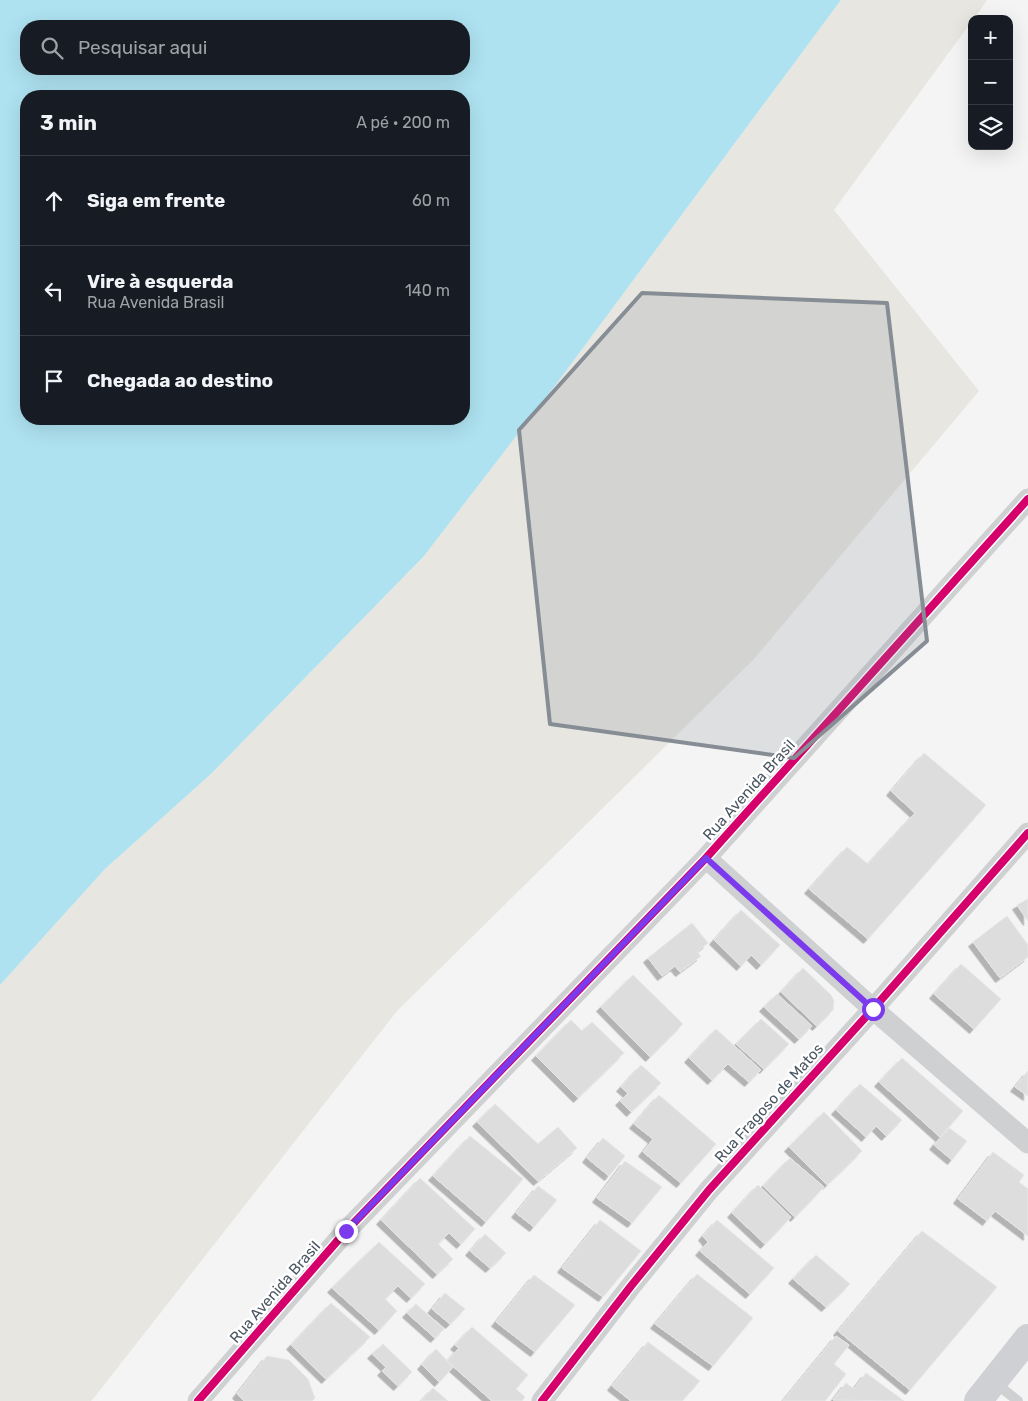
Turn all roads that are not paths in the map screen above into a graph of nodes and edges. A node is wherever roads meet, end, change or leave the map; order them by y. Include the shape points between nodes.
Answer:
1 (1028, 499) edge
2 (1028, 833) edge
3 (706, 858) junction
4 (873, 1009) junction
5 (1028, 1143) edge
6 (1028, 1338) edge
7 (986, 1391) edge
8 (198, 1401) edge
9 (542, 1401) edge
10 (1018, 1401) edge

1 - 3 street, Rua Avenida Brasil
2 - 4 street, Rua Fragoso de Matos
3 - 4 street
3 - 8 street, Rua Avenida Brasil via 346,1231
4 - 5 street
4 - 9 street, Rua Fragoso de Matos via 709,1190
6 - 7 street
7 - 10 lane

